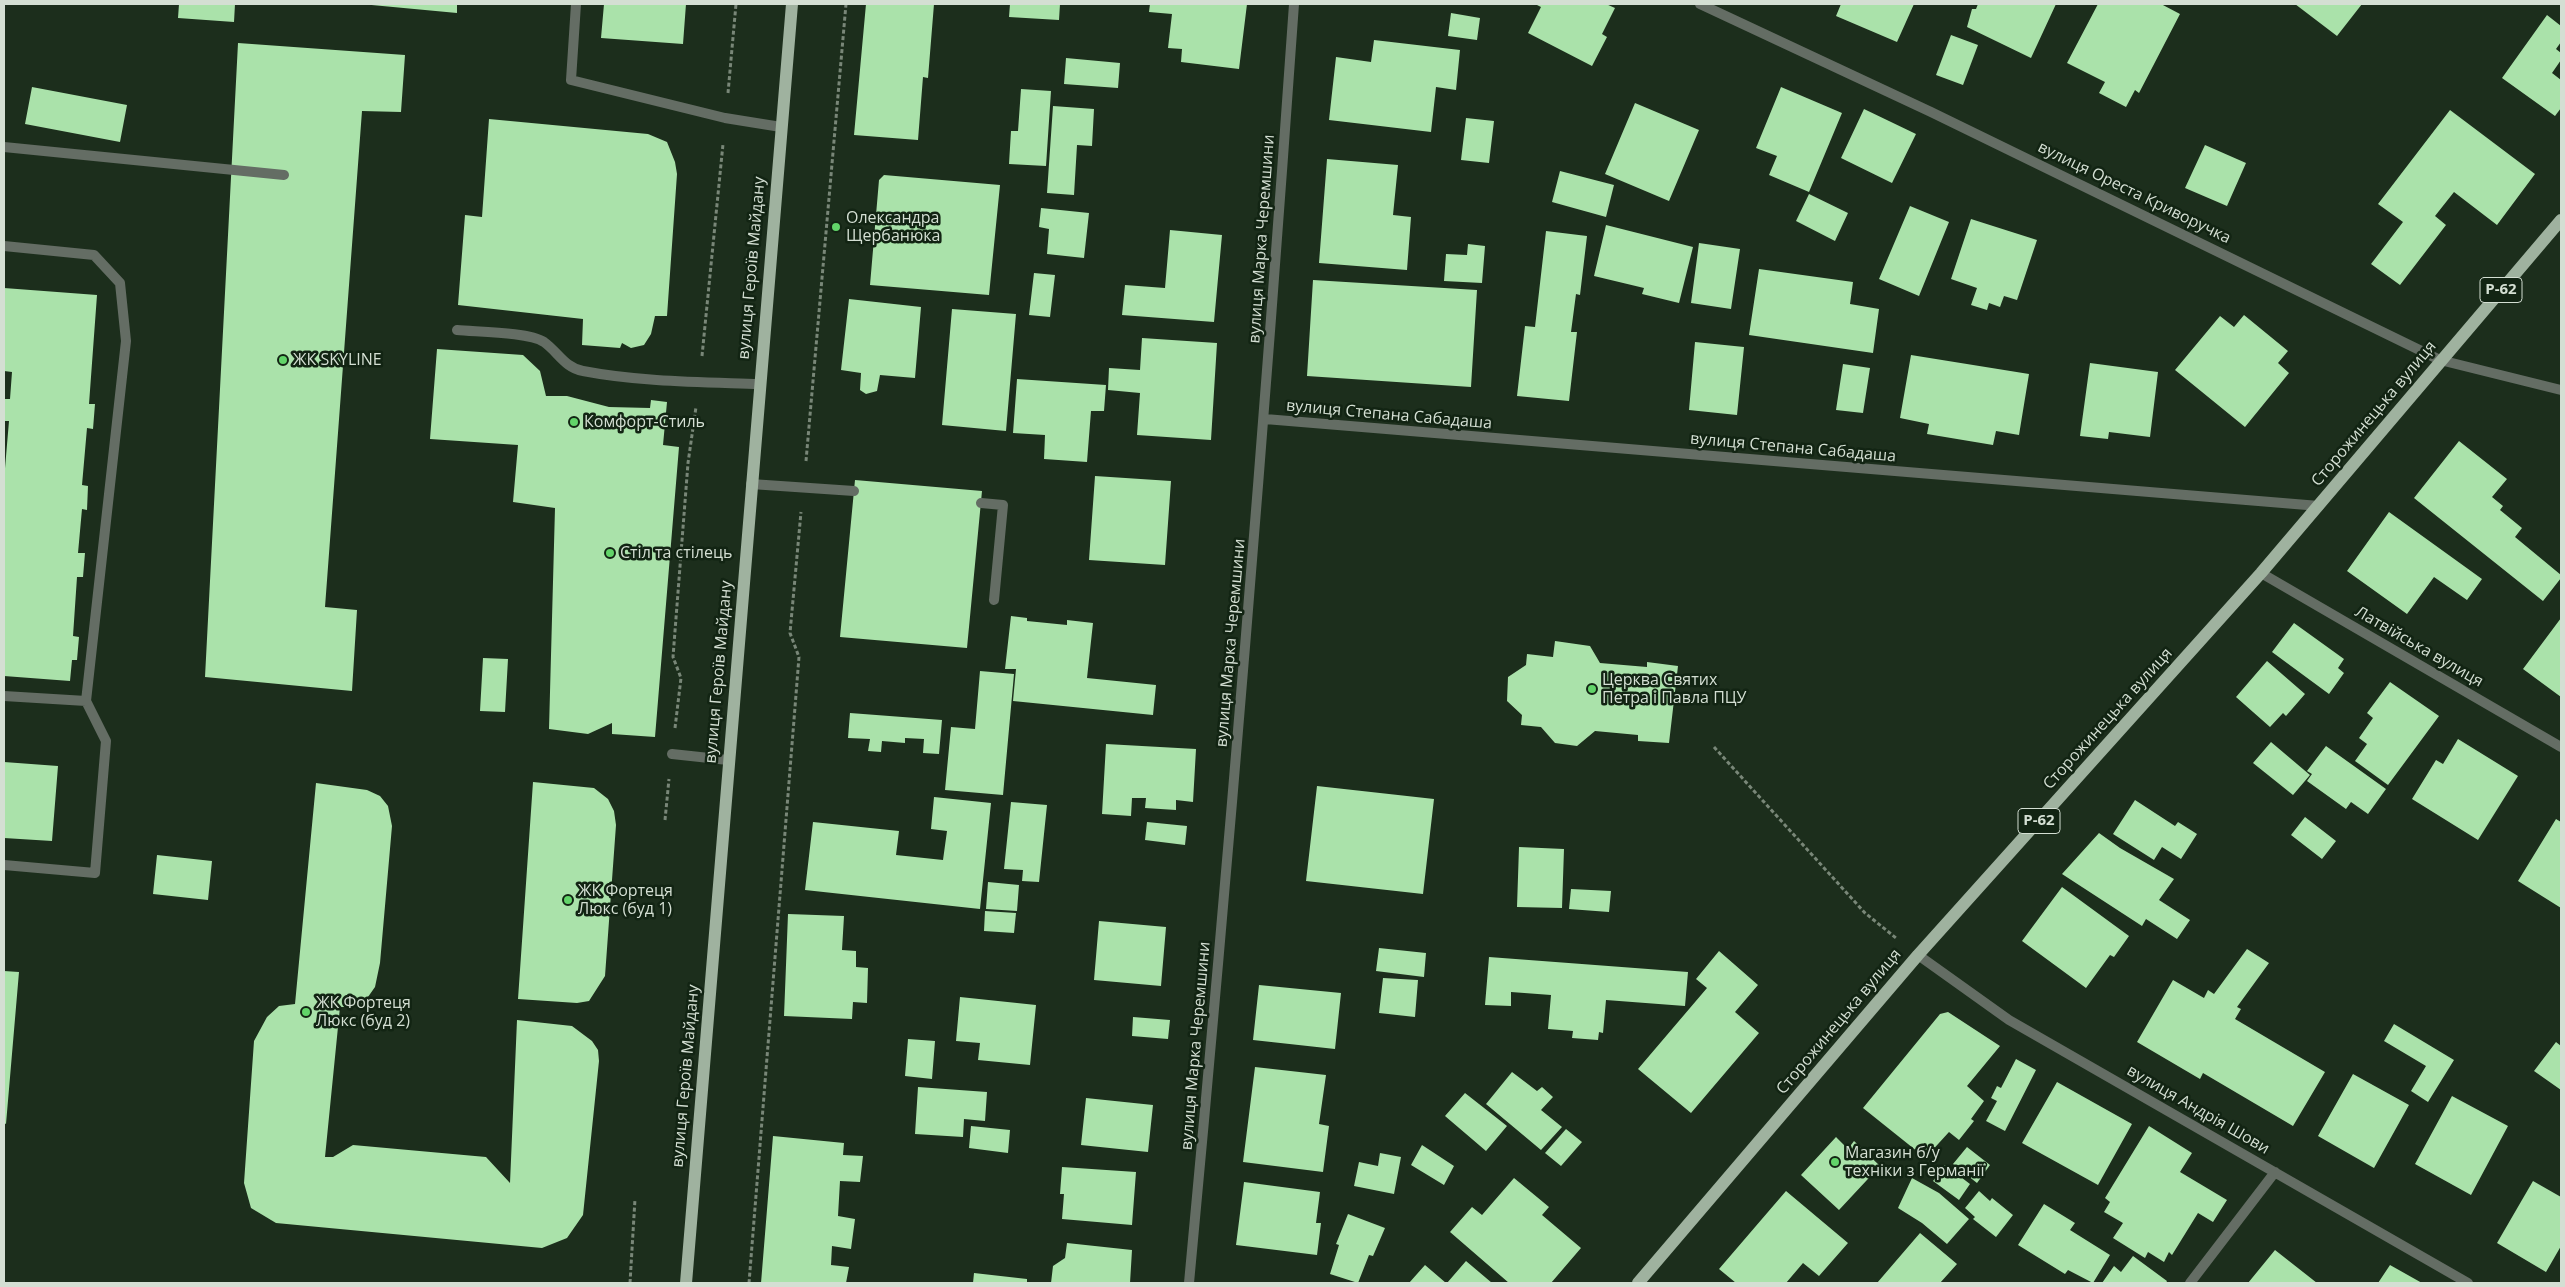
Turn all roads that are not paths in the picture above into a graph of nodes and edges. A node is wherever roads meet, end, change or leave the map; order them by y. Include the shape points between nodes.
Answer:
1 (576, 4) edge
2 (792, 4) edge
3 (1294, 4) edge
4 (1700, 4) edge
5 (781, 127) junction
6 (4, 147) edge
7 (284, 176) dead end
8 (2561, 220) edge
9 (4, 246) edge
10 (457, 330) dead end
11 (2440, 360) junction
12 (759, 384) junction
13 (2561, 390) edge
14 (1265, 419) junction
15 (751, 484) junction
16 (854, 490) dead end
17 (981, 503) dead end
18 (2318, 506) junction
19 (2261, 573) junction
20 (994, 600) dead end
21 (4, 696) edge
22 (86, 701) junction
23 (2561, 747) edge
24 (672, 754) road end
25 (728, 760) junction
26 (4, 865) edge
27 (1918, 955) junction
28 (2275, 1172) junction
29 (686, 1283) edge
30 (1189, 1283) edge
31 (1638, 1283) edge
32 (2190, 1283) edge
33 (2468, 1283) edge

1 - 5 street via 571,80 726,118
2 - 5 main road, вулиця Героїв Майдану
3 - 14 street, вулиця Марка Черемшини
4 - 11 street, вулиця Ореста Криворучка via 1940,116
5 - 12 main road, вулиця Героїв Майдану
6 - 7 street
8 - 11 main road, Сторожинецька вулиця / Р-62
9 - 22 street via 94,255 120,283 126,341
10 - 12 street via 529,336 543,342 563,362 581,371
11 - 13 street, вулиця Ореста Криворучка
11 - 18 main road, Сторожинецька вулиця / Р-62
12 - 15 main road, вулиця Героїв Майдану
14 - 18 street, вулиця Степана Сабадаша
14 - 30 street, вулиця Марка Черемшини
15 - 16 street
15 - 25 main road, вулиця Героїв Майдану
17 - 20 street via 1003,505
18 - 19 main road, Сторожинецька вулиця / Р-62
19 - 23 street, Латвійська вулиця
19 - 27 main road, Сторожинецька вулиця / Р-62
21 - 22 street
22 - 26 street via 106,741 95,873
24 - 25 street
25 - 29 main road, вулиця Героїв Майдану
27 - 28 street, вулиця Андрія Шови via 2008,1020
27 - 31 main road, Сторожинецька вулиця / Р-62
28 - 32 street
28 - 33 street, вулиця Андрія Шови

